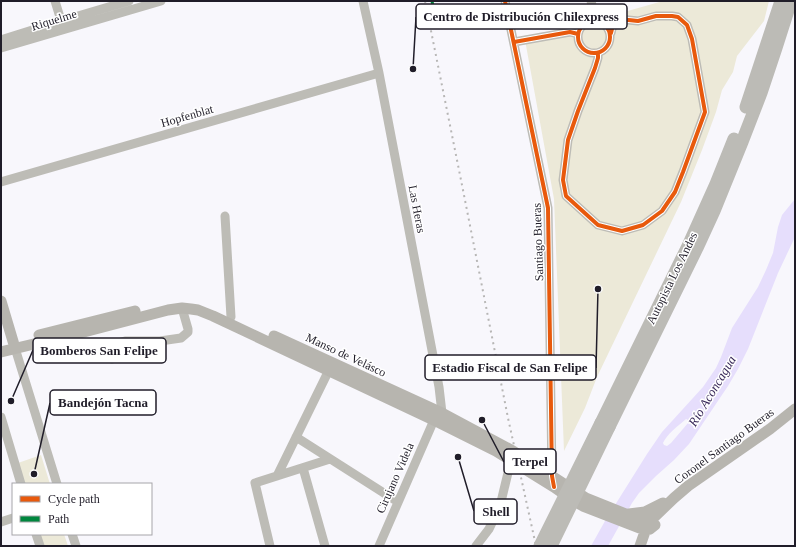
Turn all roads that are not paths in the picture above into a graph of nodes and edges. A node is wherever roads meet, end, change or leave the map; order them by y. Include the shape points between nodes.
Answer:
1 (56, 1) edge
2 (129, 1) edge
3 (161, 1) edge
4 (363, 1) edge
5 (505, 1) edge
6 (590, 1) edge
7 (782, 1) edge
8 (791, 1) edge
9 (596, 17) junction
10 (619, 19) junction
11 (62, 25) junction
12 (611, 33) junction
13 (578, 34) junction
14 (1, 40) edge
15 (514, 42) junction
16 (1, 48) edge
17 (598, 53) junction
18 (379, 73) junction
19 (1, 182) edge
20 (225, 216) dead end
21 (1, 301) edge
22 (182, 308) junction
23 (231, 316) junction
24 (1, 345) edge
25 (14, 345) junction
26 (1, 352) edge
27 (112, 359) dead end
28 (329, 370) junction
29 (795, 409) edge
30 (1, 417) edge
31 (438, 419) junction
32 (605, 425) junction
33 (296, 437) junction
34 (4, 438) edge
35 (512, 456) junction
36 (330, 459) junction
37 (303, 468) junction
38 (277, 476) junction
39 (553, 481) junction
40 (22, 483) edge
41 (57, 483) edge
42 (671, 501) junction
43 (398, 502) junction
44 (12, 518) edge
45 (629, 520) junction
46 (1, 522) edge
47 (650, 528) junction
48 (36, 535) edge
49 (72, 535) edge
50 (40, 546) edge
51 (76, 546) edge
52 (270, 546) edge
53 (325, 546) edge
54 (379, 546) edge
55 (476, 546) edge
56 (540, 546) edge
57 (551, 546) edge
58 (641, 546) edge

1 - 11 street
2 - 11 street, Riquelme
3 - 11 street, Riquelme
4 - 18 street, Las Heras
5 - 15 street, Santiago Bueras
6 - 9 street
7 - 32 highway, Autopista Los Andes via 739,125 713,190
8 - 32 highway, Autopista Los Andes via 761,93 714,211 694,255
9 - 10 street
9 - 12 street
9 - 13 street via 586,23
10 - 12 street via 613,25
10 - 17 street via 638,21 656,16 678,17 687,25 692,39 704,112 684,172 662,211 643,225 622,231 598,225 566,196 563,180 568,140 595,68
11 - 14 street, Riquelme
11 - 16 street, Riquelme
12 - 17 street via 610,44
13 - 15 street via 570,32
13 - 17 street via 581,47 588,52
15 - 39 street, Santiago Bueras via 548,208
18 - 19 street, Hopfenblat
18 - 31 street, Las Heras via 439,387
20 - 23 street
21 - 25 main road
22 - 25 main road, Manso de Velásco via 84,332
22 - 27 street via 188,332 181,338 160,342 124,341 114,344
22 - 28 main road, Manso de Velásco via 198,310 213,316
23 - 25 main road, Manso de Velásco via 189,301 174,301
23 - 31 main road, Manso de Velásco
24 - 25 main road
25 - 26 main road
25 - 41 street
28 - 31 main road, Manso de Velásco
28 - 33 street
29 - 42 main road, Coronel Santiago Bueras
30 - 34 street
31 - 35 main road, Manso de Velásco
31 - 43 street, Cirujano Videla
32 - 56 highway, Autopista Los Andes, bridge
32 - 57 highway, Autopista Los Andes, bridge
33 - 36 street
33 - 38 street
34 - 40 street
35 - 39 main road, Manso de Velásco
35 - 55 street via 500,506
36 - 37 street
36 - 43 street
37 - 38 street
37 - 53 street
38 - 52 street via 255,483
39 - 45 main road, Manso de Velásco via 585,502
42 - 45 main road
42 - 47 main road, Coronel Santiago Bueras
43 - 54 street, Cirujano Videla
44 - 46 street
45 - 47 main road, Manso de Velásco
47 - 58 main road, Coronel Santiago Bueras
48 - 50 street
49 - 51 street

